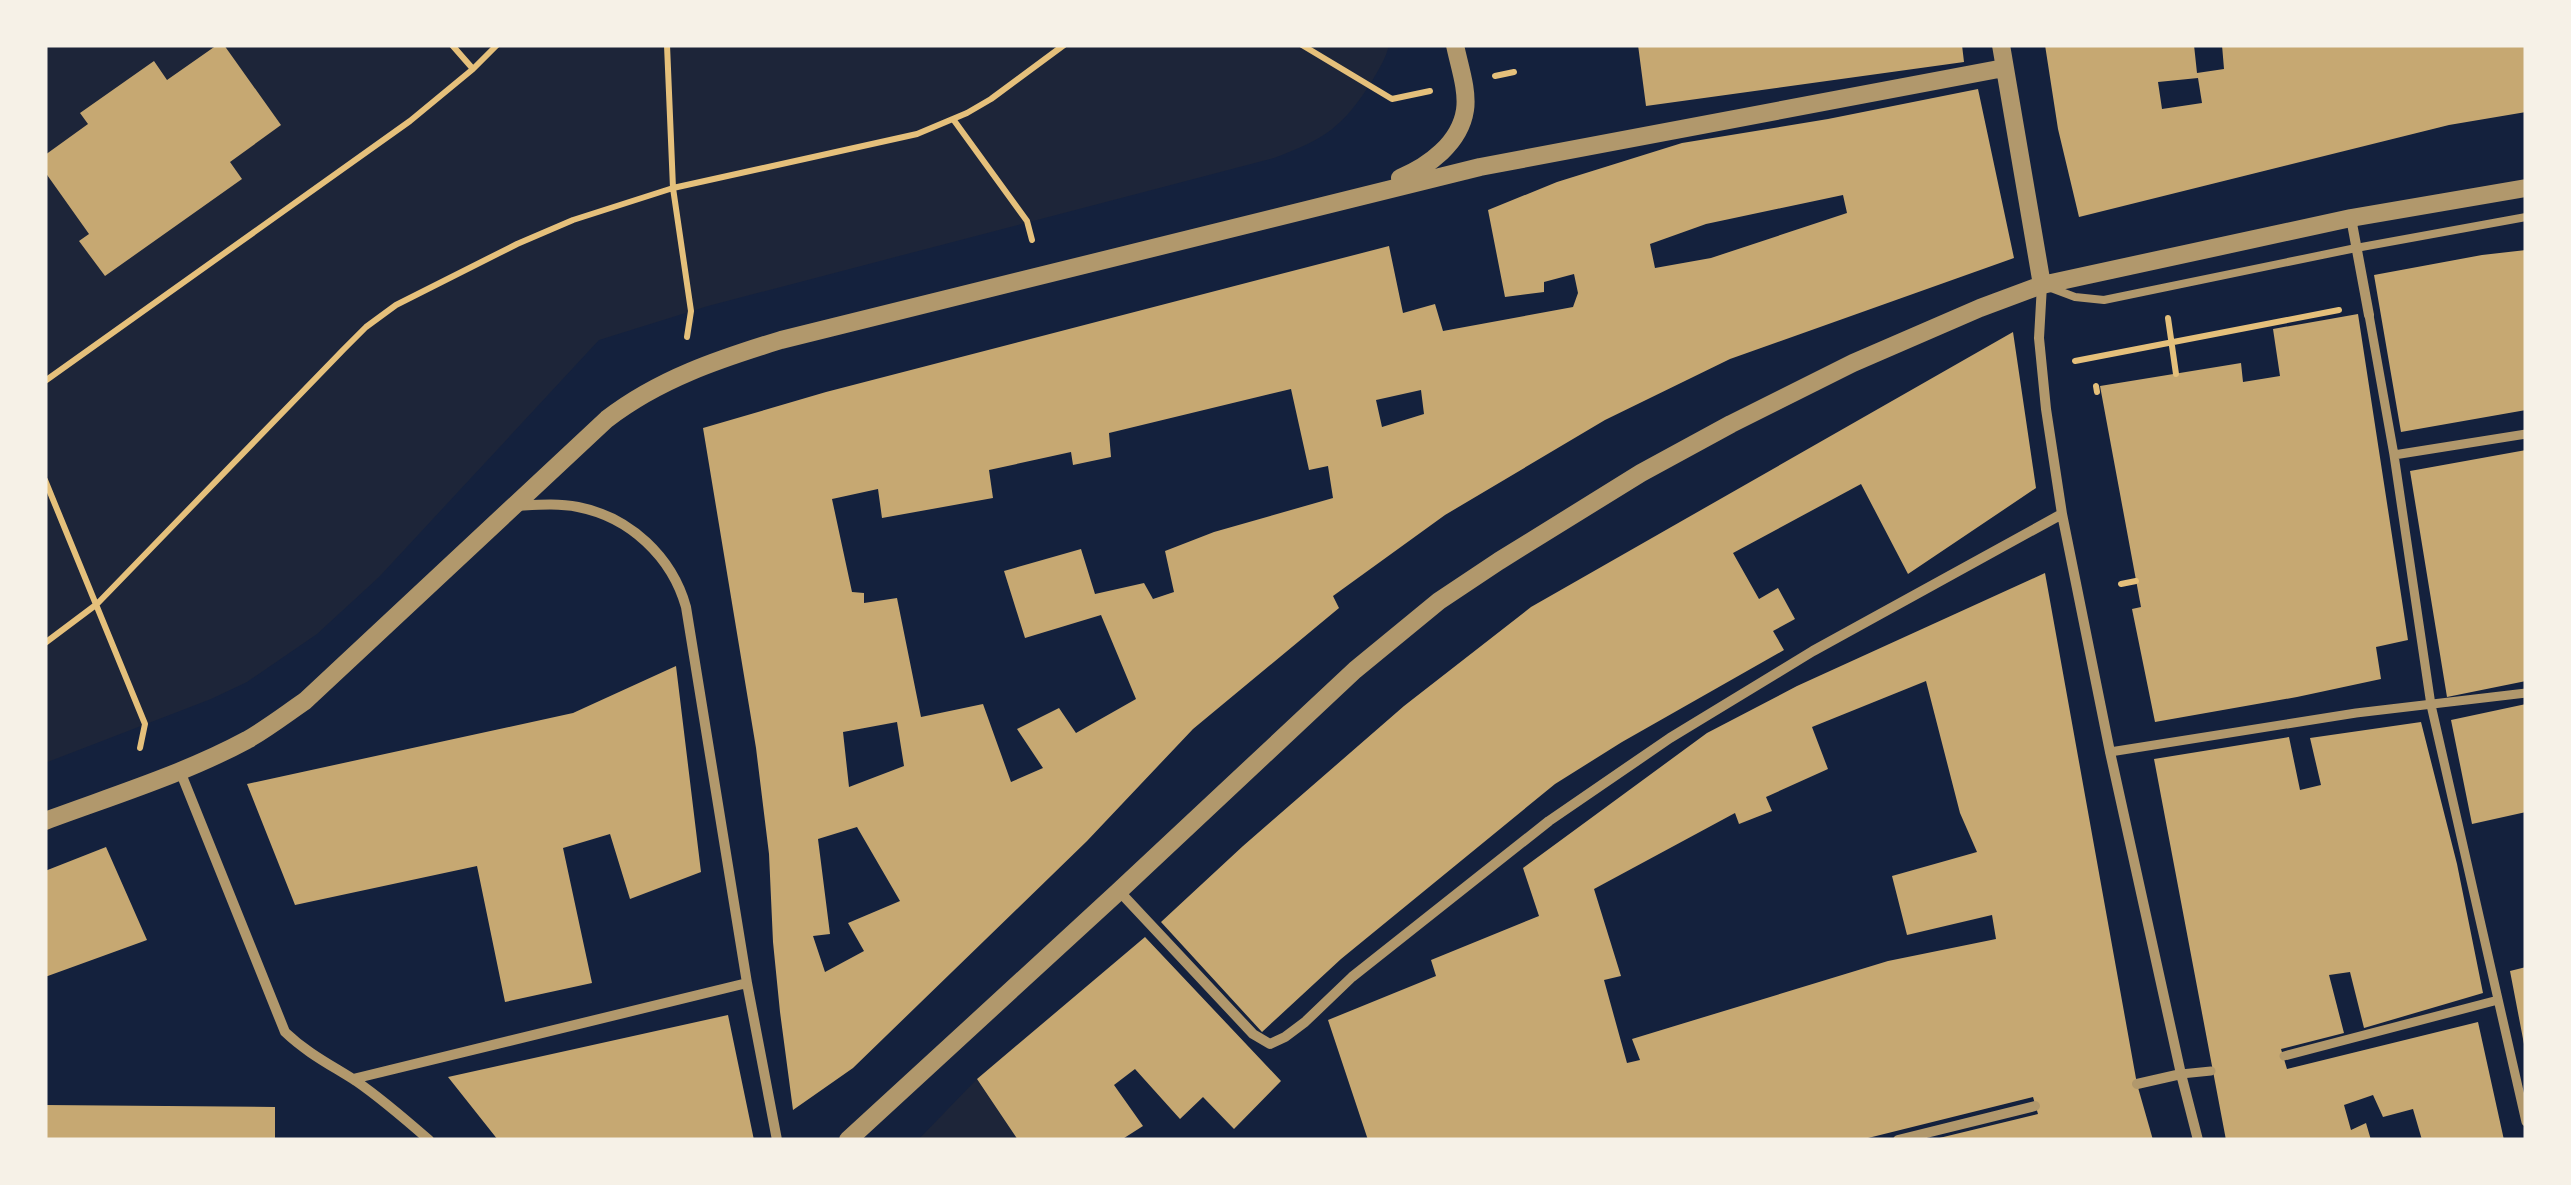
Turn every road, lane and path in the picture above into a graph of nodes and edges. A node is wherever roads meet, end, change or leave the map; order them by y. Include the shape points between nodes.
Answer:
1 (452, 45) edge
2 (497, 45) edge
3 (667, 45) edge
4 (1064, 45) edge
5 (1302, 45) edge
6 (1455, 45) edge
7 (2000, 45) edge
8 (473, 68) junction
9 (2004, 68) junction
10 (1514, 72) dead end
11 (1463, 84) junction
12 (953, 119) junction
13 (673, 188) junction
14 (2526, 188) edge
15 (1335, 202) junction
16 (2526, 217) edge
17 (2351, 218) junction
18 (2356, 248) junction
19 (1041, 275) junction
20 (2042, 285) junction
21 (2368, 310) junction
22 (2168, 316) dead end
23 (2172, 342) junction
24 (2075, 362) dead end
25 (681, 374) junction
26 (2176, 374) dead end
27 (45, 381) edge
28 (2526, 434) edge
29 (2394, 455) junction
30 (45, 480) edge
31 (512, 506) junction
32 (2062, 514) junction
33 (2136, 581) dead end
34 (2121, 584) dead end
35 (97, 604) junction
36 (45, 643) edge
37 (2526, 693) edge
38 (2431, 705) junction
39 (146, 724) dead end
40 (2110, 752) junction
41 (179, 770) junction
42 (45, 821) edge
43 (1120, 891) junction
44 (748, 983) junction
45 (2498, 1000) junction
46 (2284, 1056) dead end
47 (2211, 1070) dead end
48 (2181, 1074) junction
49 (353, 1079) junction
50 (2137, 1084) dead end
51 (2034, 1106) dead end
52 (2526, 1122) edge
53 (429, 1140) edge
54 (777, 1140) edge
55 (848, 1140) edge
56 (1898, 1140) edge
57 (2198, 1140) edge

1 - 8 path
2 - 8 path
3 - 13 path
4 - 12 path
5 - 11 path via 1392,99
6 - 11 street
7 - 9 street
8 - 27 path via 410,122
9 - 15 street via 1532,156
9 - 20 street
10 - 11 path
11 - 15 street via 1466,110 1445,150 1420,170
12 - 13 path via 918,134
12 - 19 path via 1026,222
13 - 25 path via 691,311
13 - 35 path via 573,220 396,305 366,327
14 - 17 street
15 - 19 street
16 - 18 lane
17 - 18 street
17 - 20 street
18 - 20 lane via 2104,300
18 - 21 street
19 - 25 street via 781,340
20 - 32 street via 2039,338
20 - 43 street via 1766,407 1499,560 1354,670
21 - 23 path
21 - 29 street
22 - 23 path
23 - 24 path
23 - 26 path
25 - 31 street via 607,419
28 - 29 street
29 - 38 street
30 - 35 path
31 - 41 street via 305,701 244,741
31 - 44 street via 559,504 603,514 649,544 674,574 686,607
32 - 40 street
32 - 43 street via 1670,738 1548,822 1270,1044
33 - 34 path
35 - 36 path
35 - 39 path
37 - 38 street
38 - 40 street
38 - 45 street
40 - 48 street
41 - 42 street
41 - 49 street via 286,1032
43 - 55 street
44 - 49 street
44 - 54 street
45 - 46 street
45 - 52 street
47 - 48 street
48 - 50 street
48 - 57 street
49 - 53 street
51 - 56 street

